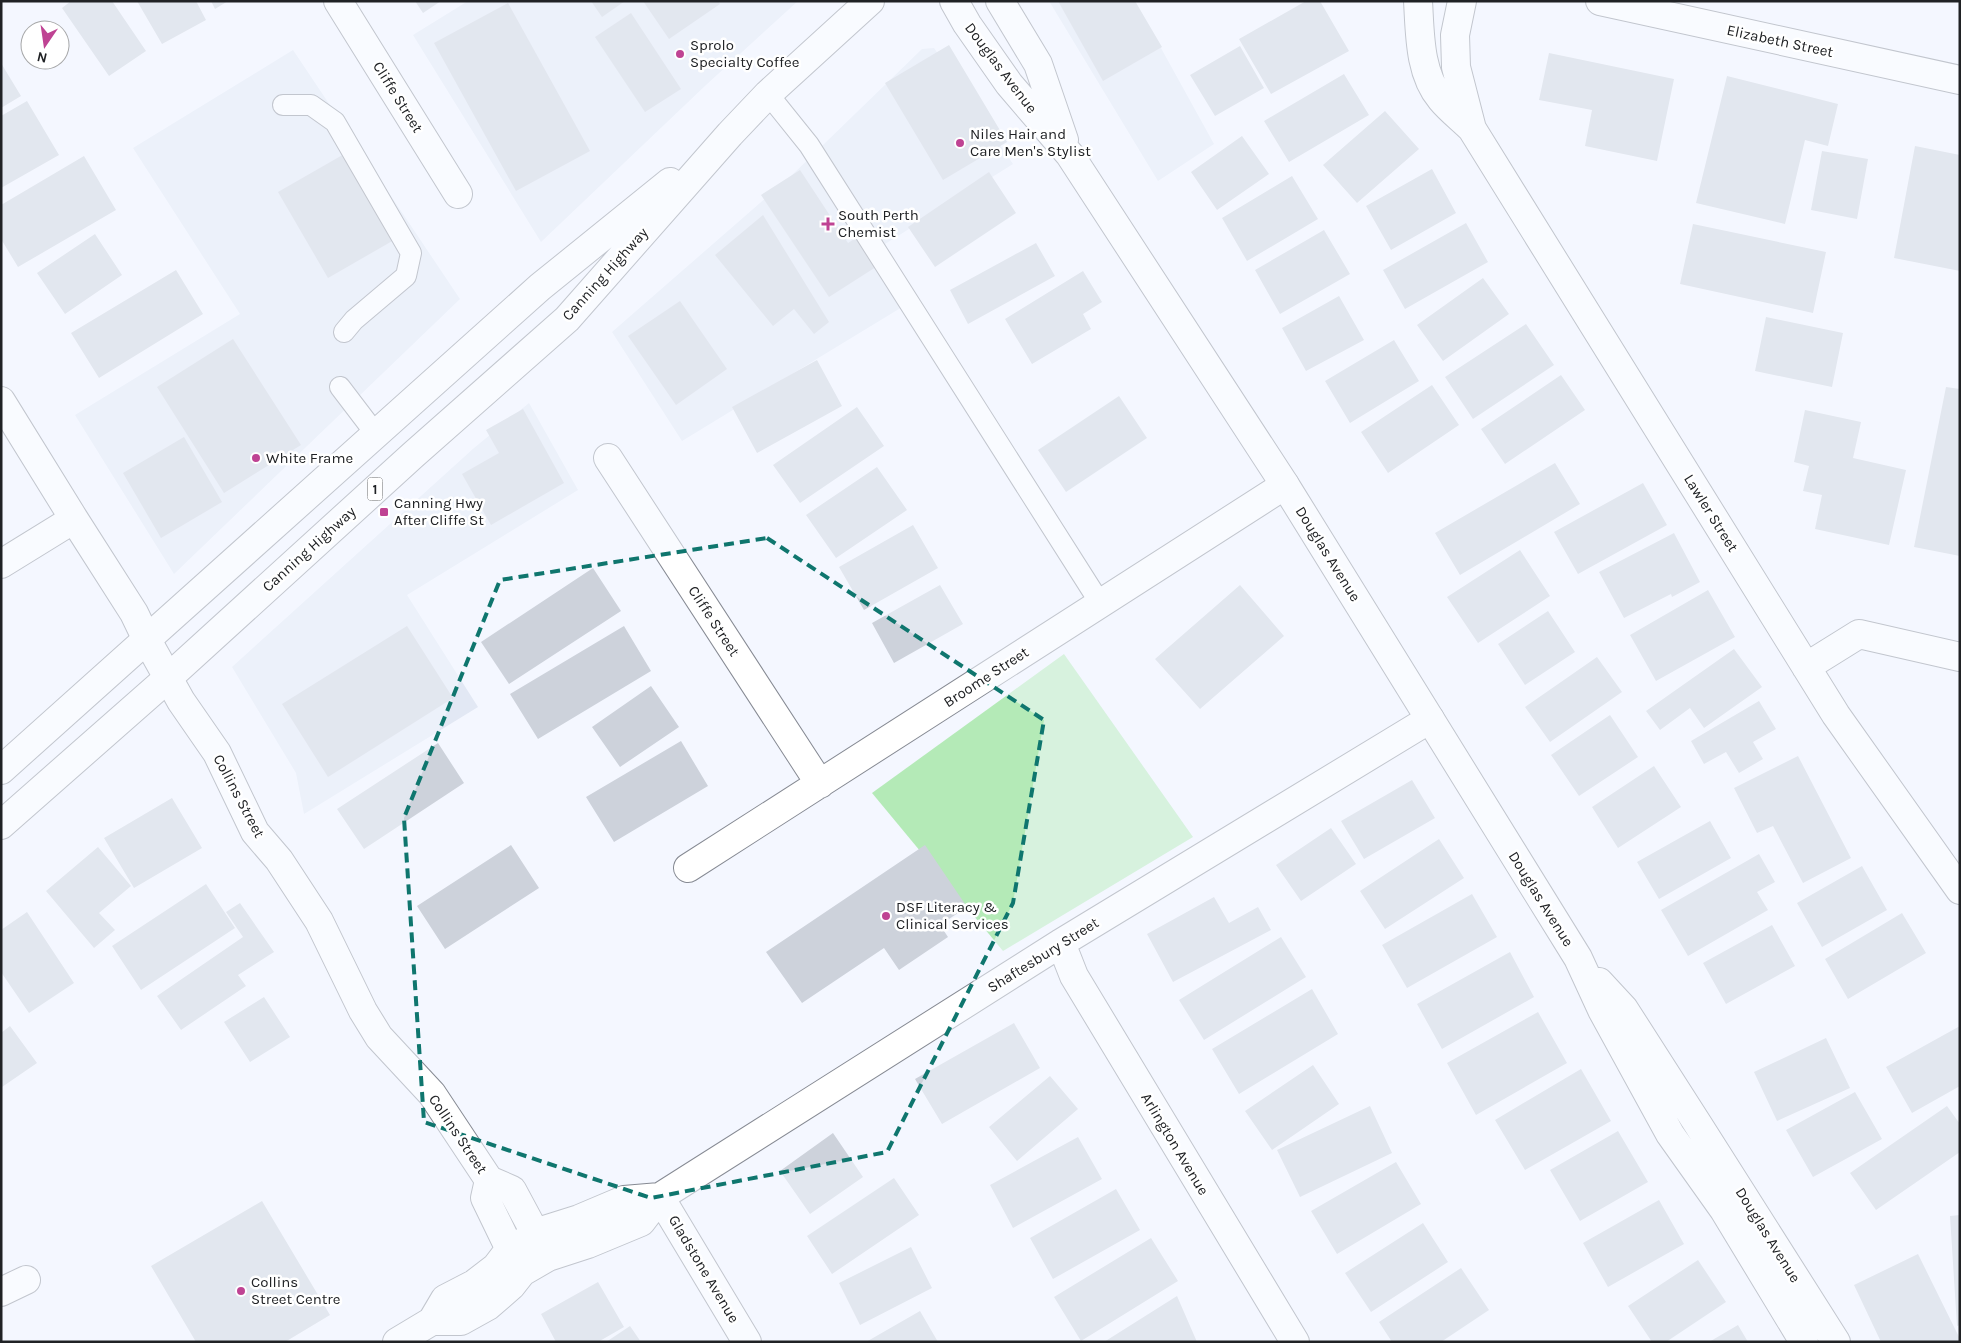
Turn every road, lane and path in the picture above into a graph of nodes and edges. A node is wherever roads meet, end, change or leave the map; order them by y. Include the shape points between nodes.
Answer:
1 (338, 1) edge
2 (870, 1) edge
3 (954, 1) edge
4 (1000, 1) edge
5 (1418, 1) edge
6 (1462, 1) edge
7 (1600, 1) edge
8 (1960, 80) edge
9 (768, 94) junction
10 (283, 105) dead end
11 (1472, 129) junction
12 (730, 134) junction
13 (1070, 156) junction
14 (458, 194) dead end
15 (344, 332) dead end
16 (340, 387) dead end
17 (1, 401) edge
18 (375, 433) junction
19 (608, 458) dead end
20 (1284, 486) junction
21 (74, 519) junction
22 (1, 564) edge
23 (1100, 603) junction
24 (147, 640) junction
25 (1960, 656) edge
26 (1806, 667) junction
27 (168, 678) junction
28 (1430, 719) junction
29 (1, 770) edge
30 (820, 784) junction
31 (1, 825) edge
32 (688, 868) dead end
33 (1960, 890) edge
34 (1061, 943) junction
35 (1578, 958) junction
36 (489, 1180) junction
37 (660, 1197) junction
38 (542, 1246) junction
39 (516, 1261) junction
40 (26, 1280) dead end
41 (1, 1292) edge
42 (397, 1342) edge
43 (748, 1342) edge
44 (1295, 1342) edge
45 (1804, 1342) edge
46 (1836, 1342) edge

1 - 14 main road, Cliffe Street
2 - 9 main road, Canning Highway / 1
3 - 13 main road, Douglas Avenue via 1010,84
4 - 13 main road, Douglas Avenue via 1038,64
5 - 11 main road, Lawler Street via 1427,75 1440,98
6 - 11 main road, Lawler Street via 1454,35 1456,67
7 - 8 main road, Elizabeth Street
9 - 12 main road, Canning Highway / 1
9 - 23 lane via 809,145
10 - 15 lane via 311,105 335,122 411,253 406,276
11 - 26 main road, Lawler Street
12 - 18 main road, Canning Highway / 1 via 540,286
12 - 27 main road, Canning Highway / 1 via 567,319
13 - 20 main road, Douglas Avenue
16 - 18 lane
17 - 21 main road, Collins Street
18 - 24 main road, Canning Highway / 1
19 - 30 main road, Cliffe Street
20 - 23 main road, Broome Street
20 - 28 main road, Douglas Avenue
21 - 22 main road
21 - 24 main road, Collins Street via 134,613
23 - 30 main road, Broome Street
24 - 27 main road, Collins Street
24 - 29 main road, Canning Highway / 1
25 - 26 main road via 1859,634
26 - 33 main road, Lawler Street via 1836,716
27 - 31 main road, Canning Highway / 1
27 - 36 main road, Collins Street via 180,701 217,753 255,832 279,860 319,921 379,1037 432,1094
28 - 34 main road, Shaftesbury Street
28 - 35 main road, Douglas Avenue
30 - 32 main road, Broome Street
34 - 37 main road, Shaftesbury Street
34 - 44 main road, Arlington Avenue via 1074,976
35 - 45 main road, Douglas Avenue via 1602,1010 1670,1134 1724,1210
35 - 46 main road, Douglas Avenue via 1624,1010
36 - 38 main road, Collins Street via 512,1190
36 - 39 main road, Collins Street via 485,1198
37 - 38 main road, Shaftesbury Street via 641,1222 588,1244
37 - 43 main road, Gladstone Avenue
38 - 39 main road, Shaftesbury Street
39 - 42 main road, Shaftesbury Street via 511,1286 488,1306 460,1321 432,1321
40 - 41 main road

